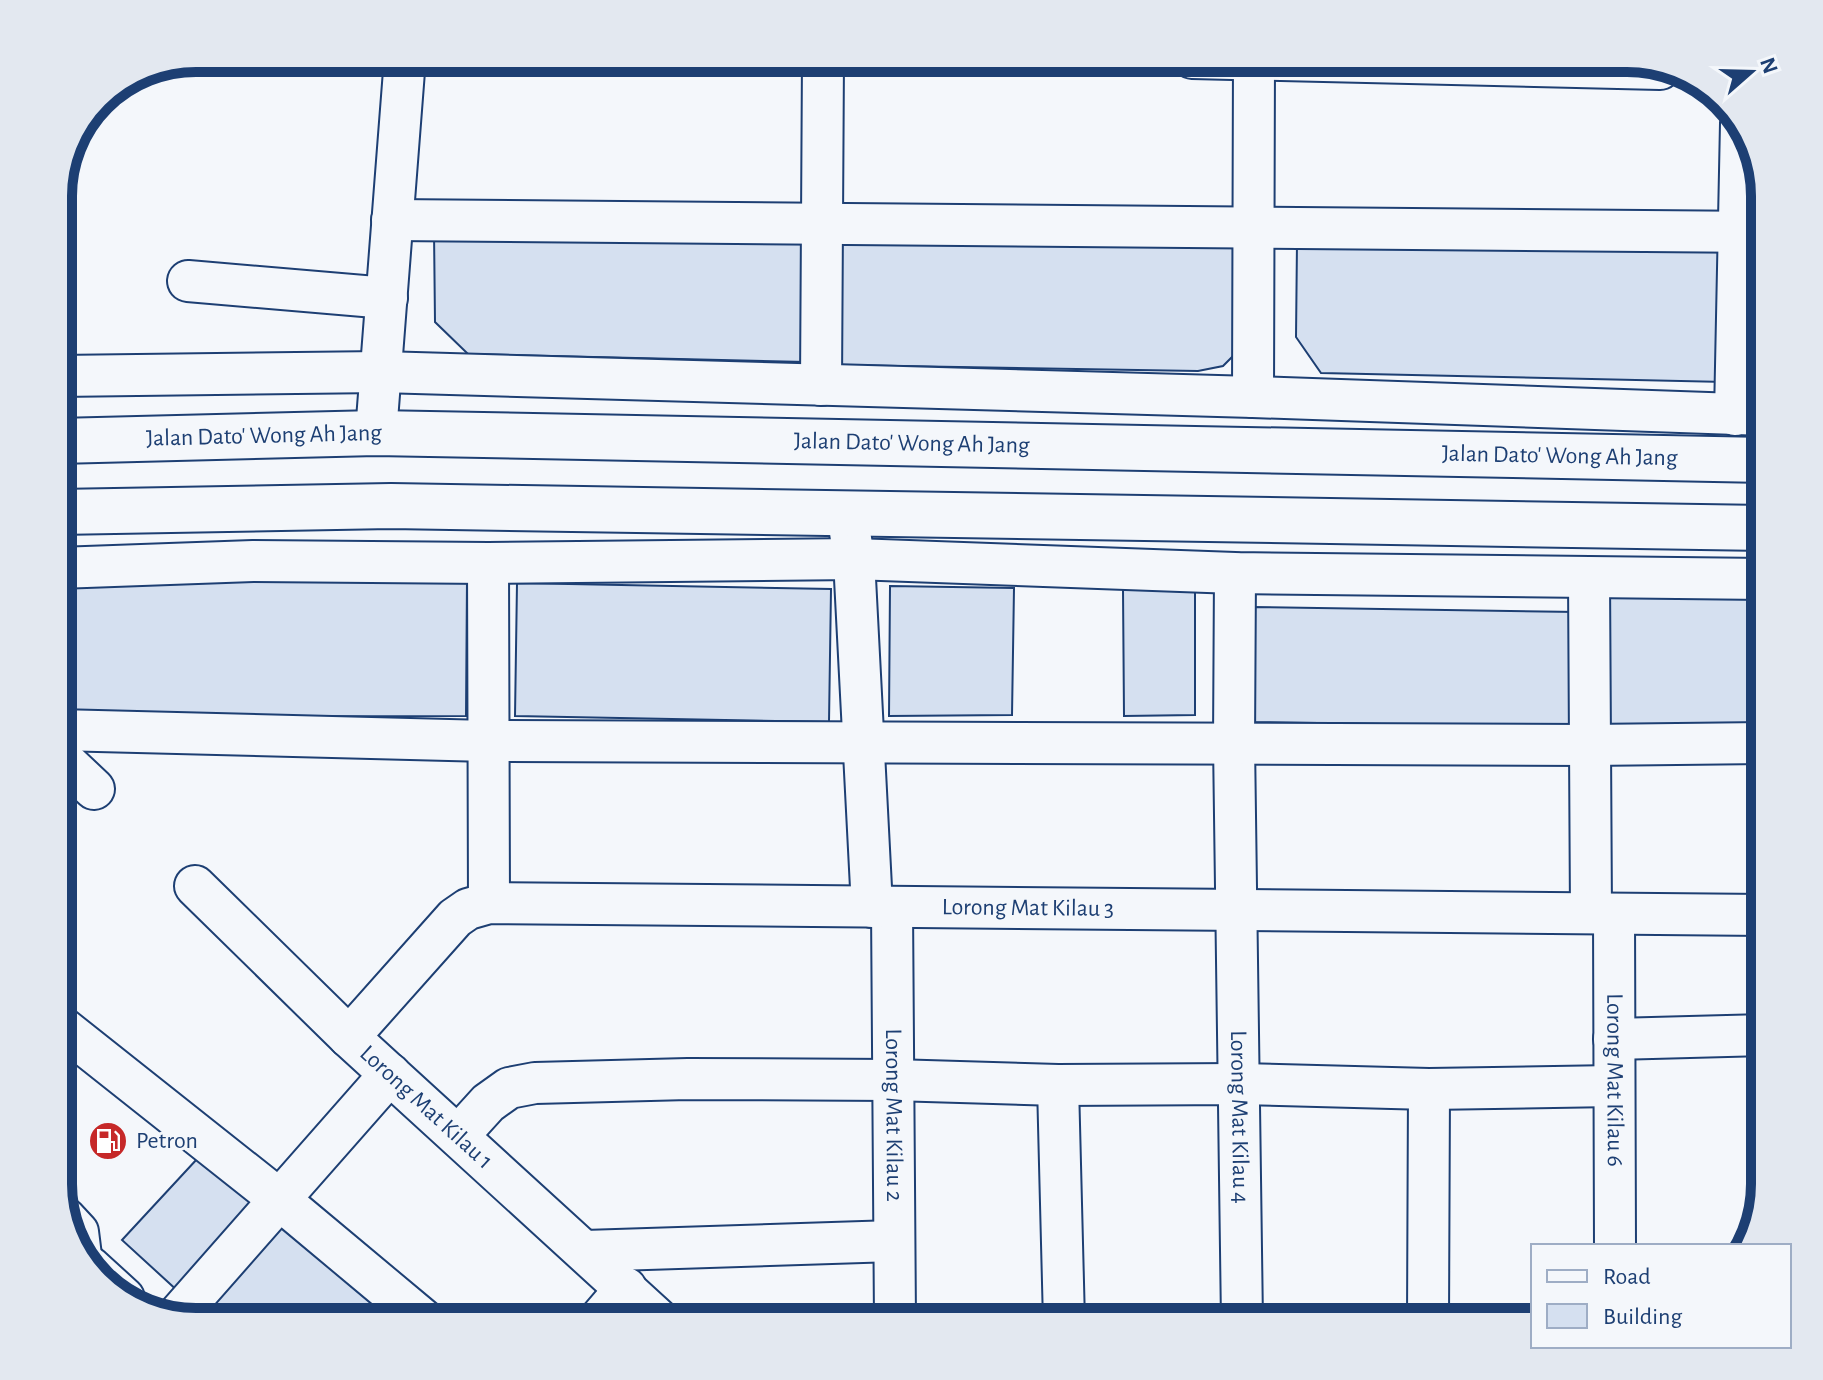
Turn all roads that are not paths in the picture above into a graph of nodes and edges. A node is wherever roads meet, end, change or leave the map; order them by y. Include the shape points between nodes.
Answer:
1 (404, 72) edge
2 (823, 72) edge
3 (1254, 72) edge
4 (1745, 159) edge
5 (1751, 214) edge
6 (392, 220) junction
7 (822, 224) junction
8 (1253, 227) junction
9 (1751, 232) edge
10 (188, 281) dead end
11 (387, 298) junction
12 (1751, 354) edge
13 (381, 372) junction
14 (72, 376) edge
15 (821, 385) junction
16 (1253, 397) junction
17 (1750, 415) edge
18 (376, 433) junction
19 (72, 441) edge
20 (1751, 460) edge
21 (256, 508) junction
22 (72, 512) edge
23 (847, 512) junction
24 (1751, 528) edge
25 (854, 559) junction
26 (253, 561) junction
27 (488, 563) junction
28 (72, 567) edge
29 (1235, 573) junction
30 (1589, 578) junction
31 (1751, 579) edge
32 (72, 730) edge
33 (488, 741) junction
34 (863, 742) junction
35 (1234, 743) junction
36 (1751, 743) edge
37 (1589, 745) junction
38 (72, 768) edge
39 (94, 789) dead end
40 (195, 886) dead end
41 (489, 903) junction
42 (882, 907) junction
43 (1238, 910) junction
44 (1602, 914) junction
45 (1751, 915) edge
46 (72, 1035) edge
47 (1751, 1035) edge
48 (349, 1037) junction
49 (1614, 1039) junction
50 (390, 1074) junction
51 (893, 1080) junction
52 (1240, 1084) junction
53 (1058, 1085) junction
54 (1614, 1086) junction
55 (1429, 1089) junction
56 (458, 1136) junction
57 (280, 1200) junction
58 (894, 1241) junction
59 (1615, 1244) edge
60 (585, 1251) junction
61 (626, 1288) junction
62 (185, 1307) edge
63 (409, 1308) edge
64 (609, 1308) edge
65 (647, 1308) edge
66 (895, 1308) edge
67 (1064, 1308) edge
68 (1242, 1308) edge
69 (1428, 1308) edge

1 - 6 street
2 - 7 street
3 - 8 street
4 - 5 street
6 - 7 street
6 - 11 street
7 - 8 street
7 - 15 street
8 - 9 street
8 - 16 street
10 - 11 street
11 - 13 street
12 - 17 street
13 - 14 street
13 - 15 street
13 - 18 street
15 - 16 street
16 - 17 street
18 - 19 main road, Jalan Dato' Wong Ah Jang
18 - 20 main road, Jalan Dato' Wong Ah Jang
21 - 22 main road
21 - 23 main road
21 - 26 street
23 - 24 main road
23 - 25 street, Lorong Mat Kilau 2
25 - 27 street
25 - 29 street
25 - 34 street, Lorong Mat Kilau 2
26 - 27 street
26 - 28 street
27 - 33 street
29 - 30 street
29 - 35 street, Lorong Mat Kilau 4
30 - 31 street
30 - 37 street, Lorong Mat Kilau 6
32 - 33 street
33 - 34 street
33 - 41 street
34 - 35 street
34 - 42 street, Lorong Mat Kilau 2
35 - 37 street
35 - 43 street, Lorong Mat Kilau 4
36 - 37 street
37 - 44 street, Lorong Mat Kilau 6
38 - 39 street
40 - 48 street, Lorong Mat Kilau 1
41 - 42 street, Lorong Mat Kilau 3
41 - 48 street, Lorong Mat Kilau 3 via 455,918
42 - 43 street, Lorong Mat Kilau 3
42 - 51 street, Lorong Mat Kilau 2
43 - 44 street, Lorong Mat Kilau 3
43 - 52 street, Lorong Mat Kilau 4
44 - 45 street, Lorong Mat Kilau 3
44 - 49 street, Lorong Mat Kilau 6
46 - 57 street
47 - 49 street
48 - 50 street, Lorong Mat Kilau 1
49 - 54 street, Lorong Mat Kilau 6
50 - 56 street, Lorong Mat Kilau 1
50 - 57 street
51 - 53 street
51 - 56 street via 535,1083 509,1088
51 - 58 street, Lorong Mat Kilau 2
52 - 53 street
52 - 55 street
52 - 68 street, Lorong Mat Kilau 4
53 - 67 street
54 - 55 street
54 - 59 street, Lorong Mat Kilau 6
55 - 69 street
56 - 60 street, Lorong Mat Kilau 1
57 - 62 street
57 - 63 street
58 - 60 street
58 - 66 street, Lorong Mat Kilau 2
60 - 61 street, Lorong Mat Kilau 1
61 - 64 street
61 - 65 street, Lorong Mat Kilau 1

